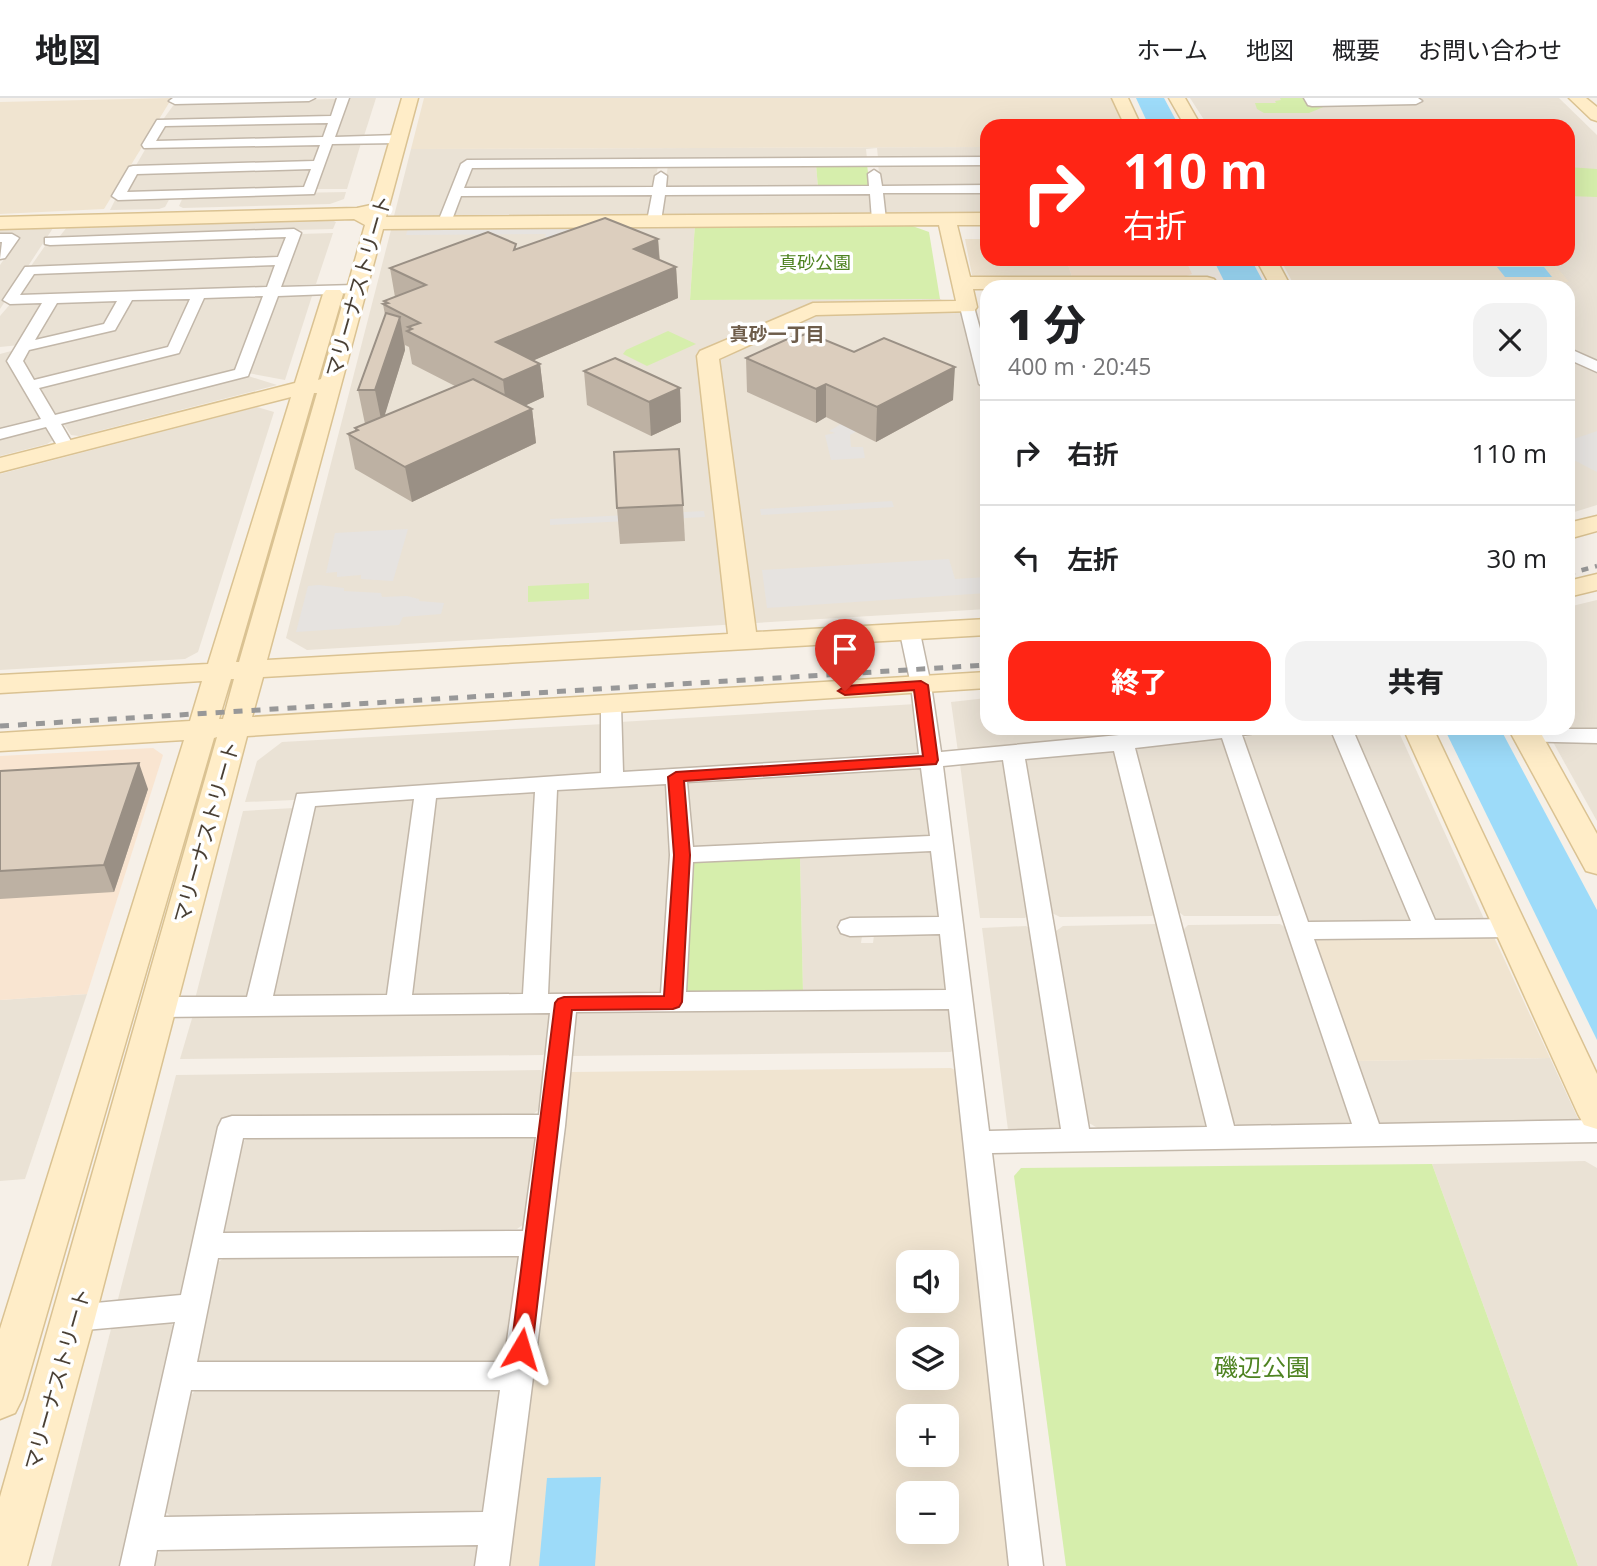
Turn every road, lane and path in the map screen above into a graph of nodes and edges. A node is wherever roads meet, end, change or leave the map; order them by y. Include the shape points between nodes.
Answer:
1 (177, 98) edge
2 (299, 98) edge
3 (309, 98) edge
4 (343, 98) edge
5 (391, 98) edge
6 (410, 98) edge
7 (1120, 98) edge
8 (1177, 98) edge
9 (1310, 98) edge
10 (1577, 98) edge
11 (1416, 101) dead end
12 (1597, 116) edge
13 (335, 119) junction
14 (1130, 119) edge
15 (1189, 119) edge
16 (389, 139) junction
17 (326, 141) junction
18 (871, 155) junction
19 (980, 161) edge
20 (663, 163) junction
21 (318, 164) junction
22 (876, 189) junction
23 (980, 189) edge
24 (659, 191) junction
25 (457, 192) junction
26 (178, 194) junction
27 (368, 213) junction
28 (167, 215) junction
29 (0, 217) edge
30 (66, 218) junction
31 (947, 219) junction
32 (980, 219) edge
33 (879, 220) junction
34 (654, 221) junction
35 (445, 222) junction
36 (0, 223) edge
37 (0, 238) edge
38 (0, 255) edge
39 (283, 261) junction
40 (963, 284) junction
41 (980, 284) edge
42 (345, 289) junction
43 (272, 292) junction
44 (199, 294) junction
45 (127, 296) junction
46 (52, 298) junction
47 (967, 307) junction
48 (24, 347) junction
49 (1575, 356) edge
50 (980, 357) edge
51 (1597, 367) edge
52 (30, 386) junction
53 (317, 386) junction
54 (51, 421) junction
55 (0, 434) edge
56 (67, 448) junction
57 (0, 465) edge
58 (1597, 523) edge
59 (1575, 529) edge
60 (1597, 582) edge
61 (1575, 587) edge
62 (980, 628) edge
63 (910, 633) junction
64 (743, 641) junction
65 (251, 670) junction
66 (218, 672) junction
67 (980, 681) edge
68 (0, 684) edge
69 (921, 685) junction
70 (611, 705) junction
71 (236, 727) junction
72 (201, 729) junction
73 (1189, 735) edge
74 (1241, 735) edge
75 (1344, 735) edge
76 (1421, 735) edge
77 (1527, 735) edge
78 (1575, 735) edge
79 (1597, 736) edge
80 (0, 742) edge
81 (1123, 743) junction
82 (1013, 754) junction
83 (931, 760) junction
84 (676, 777) junction
85 (612, 780) junction
86 (546, 785) junction
87 (426, 792) junction
88 (942, 843) junction
89 (682, 855) junction
90 (1597, 863) edge
91 (952, 925) junction
92 (850, 927) dead end
93 (1512, 928) junction
94 (1427, 929) junction
95 (1298, 930) junction
96 (960, 999) junction
97 (673, 1002) junction
98 (549, 1003) junction
99 (398, 1005) junction
100 (258, 1006) junction
101 (157, 1007) junction
102 (1597, 1114) edge
103 (551, 1126) junction
104 (1597, 1131) edge
105 (1370, 1137) junction
106 (1224, 1139) junction
107 (1077, 1141) junction
108 (977, 1142) junction
109 (535, 1243) junction
110 (206, 1246) junction
111 (192, 1307) junction
112 (74, 1318) junction
113 (177, 1376) junction
114 (518, 1376) junction
115 (0, 1398) edge
116 (497, 1528) junction
117 (144, 1534) junction
118 (4, 1566) edge
119 (136, 1566) edge
120 (492, 1566) edge
121 (1026, 1566) edge

1 - 2 street via 175,101
2 - 3 street
4 - 13 street
5 - 16 street, マリーナストリート
6 - 16 street, マリーナストリート
7 - 14 street
8 - 15 street
9 - 11 street via 1312,103
10 - 12 street
13 - 17 street
13 - 17 street via 161,123 148,145
16 - 17 street
16 - 27 street, マリーナストリート
17 - 21 street
18 - 19 street
18 - 20 street
18 - 22 street
20 - 24 street
20 - 25 street via 467,164
21 - 26 street via 309,191
21 - 26 street via 133,170 118,196
22 - 23 street
22 - 24 street
22 - 33 street
24 - 25 street
24 - 34 street
25 - 35 street
26 - 28 street
27 - 28 street
27 - 35 street
27 - 42 street, マリーナストリート
28 - 30 street
29 - 30 street
30 - 36 street
30 - 39 street via 50,241 293,233
31 - 32 street
31 - 33 street
31 - 40 street
33 - 34 street
34 - 35 street
37 - 38 street via 12,238
39 - 43 street
39 - 46 street via 30,270 10,300
40 - 41 street
40 - 47 street
42 - 43 street
42 - 53 street, マリーナストリート
43 - 44 street
43 - 54 street via 242,373
44 - 45 street
44 - 52 street via 174,350
45 - 46 street
45 - 48 street via 110,327
46 - 48 street
47 - 50 street
47 - 64 street via 813,309 708,356
48 - 52 street via 15,361
49 - 51 street
52 - 54 street
53 - 56 street
53 - 65 street, マリーナストリート
53 - 66 street, マリーナストリート
54 - 55 street
54 - 56 street
56 - 57 street
58 - 59 street
60 - 61 street
62 - 63 street
63 - 64 street
63 - 69 street
64 - 65 street
65 - 66 street
65 - 71 street, マリーナストリート
66 - 68 street
66 - 72 street, マリーナストリート
67 - 69 street
69 - 70 street
69 - 83 street
70 - 71 street
70 - 85 street
71 - 72 street
71 - 101 street, マリーナストリート
72 - 80 street
72 - 115 street, マリーナストリート
73 - 81 street
74 - 95 street
75 - 94 street
76 - 93 street
77 - 90 street
78 - 79 street
81 - 82 street
81 - 106 street
82 - 83 street
82 - 107 street
83 - 84 street
83 - 88 street
84 - 85 street
84 - 89 street
85 - 86 street
86 - 87 street
86 - 98 street
87 - 99 street
87 - 100 street via 305,799
88 - 89 street
88 - 91 street
89 - 97 street
91 - 92 street
91 - 96 street
93 - 94 street
93 - 102 street
94 - 95 street
95 - 105 street
96 - 97 street
96 - 108 street
97 - 98 street
98 - 99 street
98 - 103 street
99 - 100 street
100 - 101 street
101 - 112 street, マリーナストリート
103 - 109 street
103 - 110 street via 232,1127
104 - 105 street
105 - 106 street
106 - 107 street
107 - 108 street
108 - 121 street
109 - 110 street
109 - 114 street
110 - 111 street
111 - 112 street
111 - 113 street
112 - 118 street, マリーナストリート
113 - 114 street
113 - 117 street
114 - 116 street
116 - 117 street
116 - 120 street
117 - 119 street

